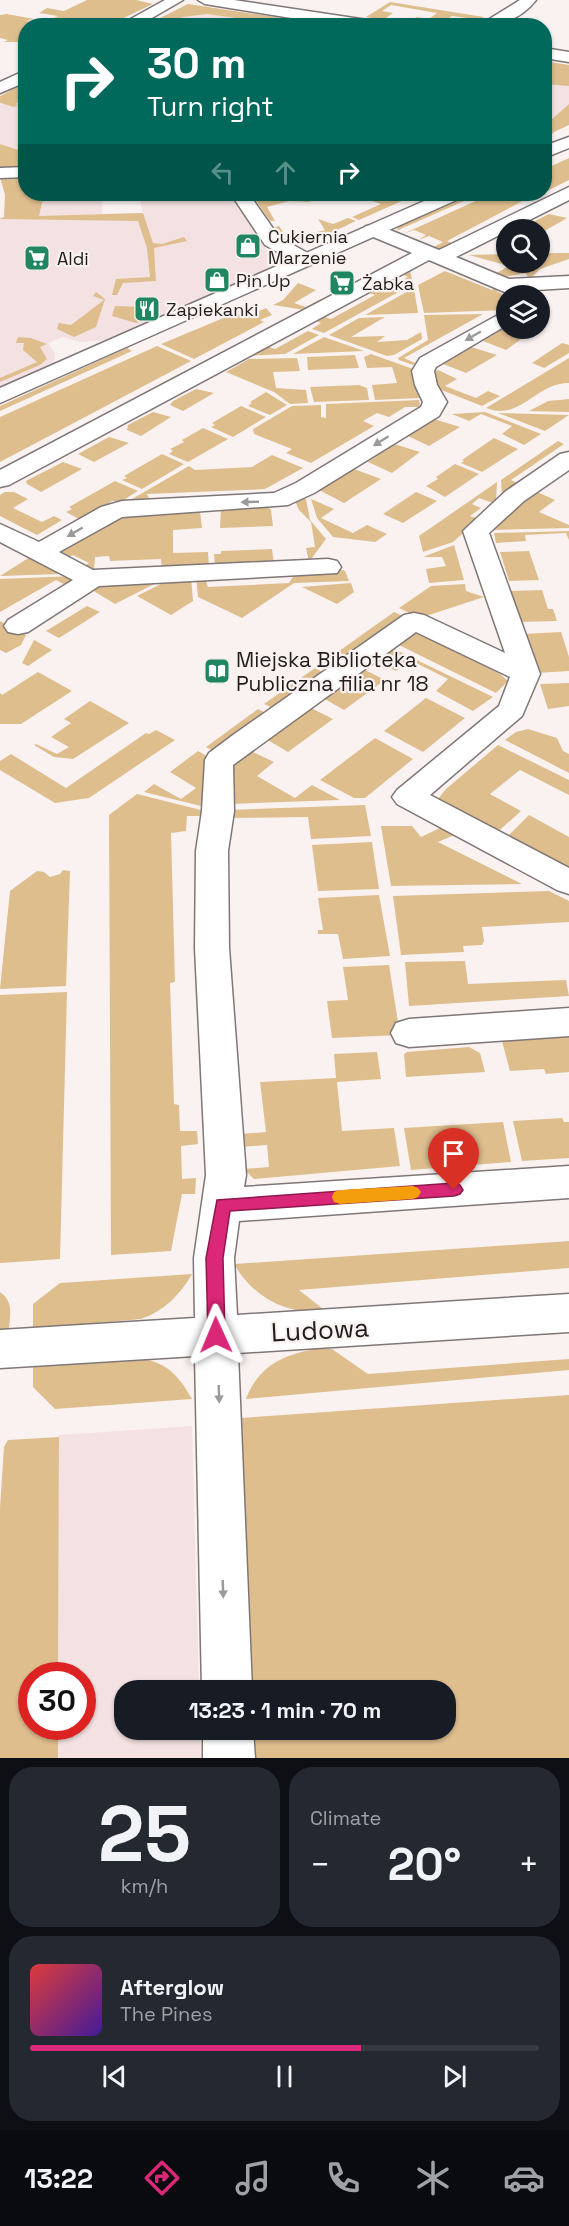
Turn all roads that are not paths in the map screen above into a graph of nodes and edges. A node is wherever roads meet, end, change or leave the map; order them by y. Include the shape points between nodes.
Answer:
1 (176, 0) edge
2 (205, 0) edge
3 (529, 0) edge
4 (140, 18) edge
5 (322, 18) edge
6 (502, 18) edge
7 (552, 54) edge
8 (569, 57) edge
9 (18, 79) edge
10 (0, 88) edge
11 (569, 142) edge
12 (552, 149) edge
13 (18, 172) edge
14 (0, 173) edge
15 (569, 193) edge
16 (245, 201) edge
17 (438, 201) edge
18 (552, 201) edge
19 (552, 201) edge
20 (373, 230) junction
21 (435, 255) junction
22 (306, 260) junction
23 (569, 284) edge
24 (507, 285) joint
25 (550, 293) edge
26 (496, 323) edge
27 (0, 396) edge
28 (569, 459) edge
29 (0, 480) edge
30 (0, 532) edge
31 (40, 552) junction
32 (328, 567) dead end
33 (89, 578) junction
34 (18, 626) dead end
35 (526, 674) junction
36 (569, 882) edge
37 (569, 1022) edge
38 (409, 1033) dead end
39 (569, 1182) edge
40 (223, 1205) junction
41 (569, 1313) edge
42 (216, 1335) junction
43 (0, 1349) edge
44 (227, 1680) edge
45 (228, 1740) edge
46 (229, 1758) edge

1 - 4 street
2 - 5 street
3 - 6 street
7 - 8 street
9 - 10 street
11 - 12 street
13 - 14 street
15 - 19 street
16 - 22 street via 272,241
17 - 20 street
18 - 21 street
20 - 21 street
20 - 22 street
21 - 24 street
21 - 29 street
22 - 27 street
23 - 24 street
23 - 25 street
26 -> 31 street via 428,363 423,371 435,402 431,411 293,495 266,502 122,509
28 - 35 street via 510,500 476,531
30 - 31 street
31 - 33 street
32 - 33 street
33 - 34 street via 87,583
35 - 36 street via 512,710 408,797
35 - 40 street via 414,621 220,760 212,851 212,936 226,1174
37 - 38 street
39 - 40 street
40 - 42 street via 214,1258
41 - 42 street, Ludowa
42 - 43 street, Ludowa
42 -> 44 street
45 - 46 street

